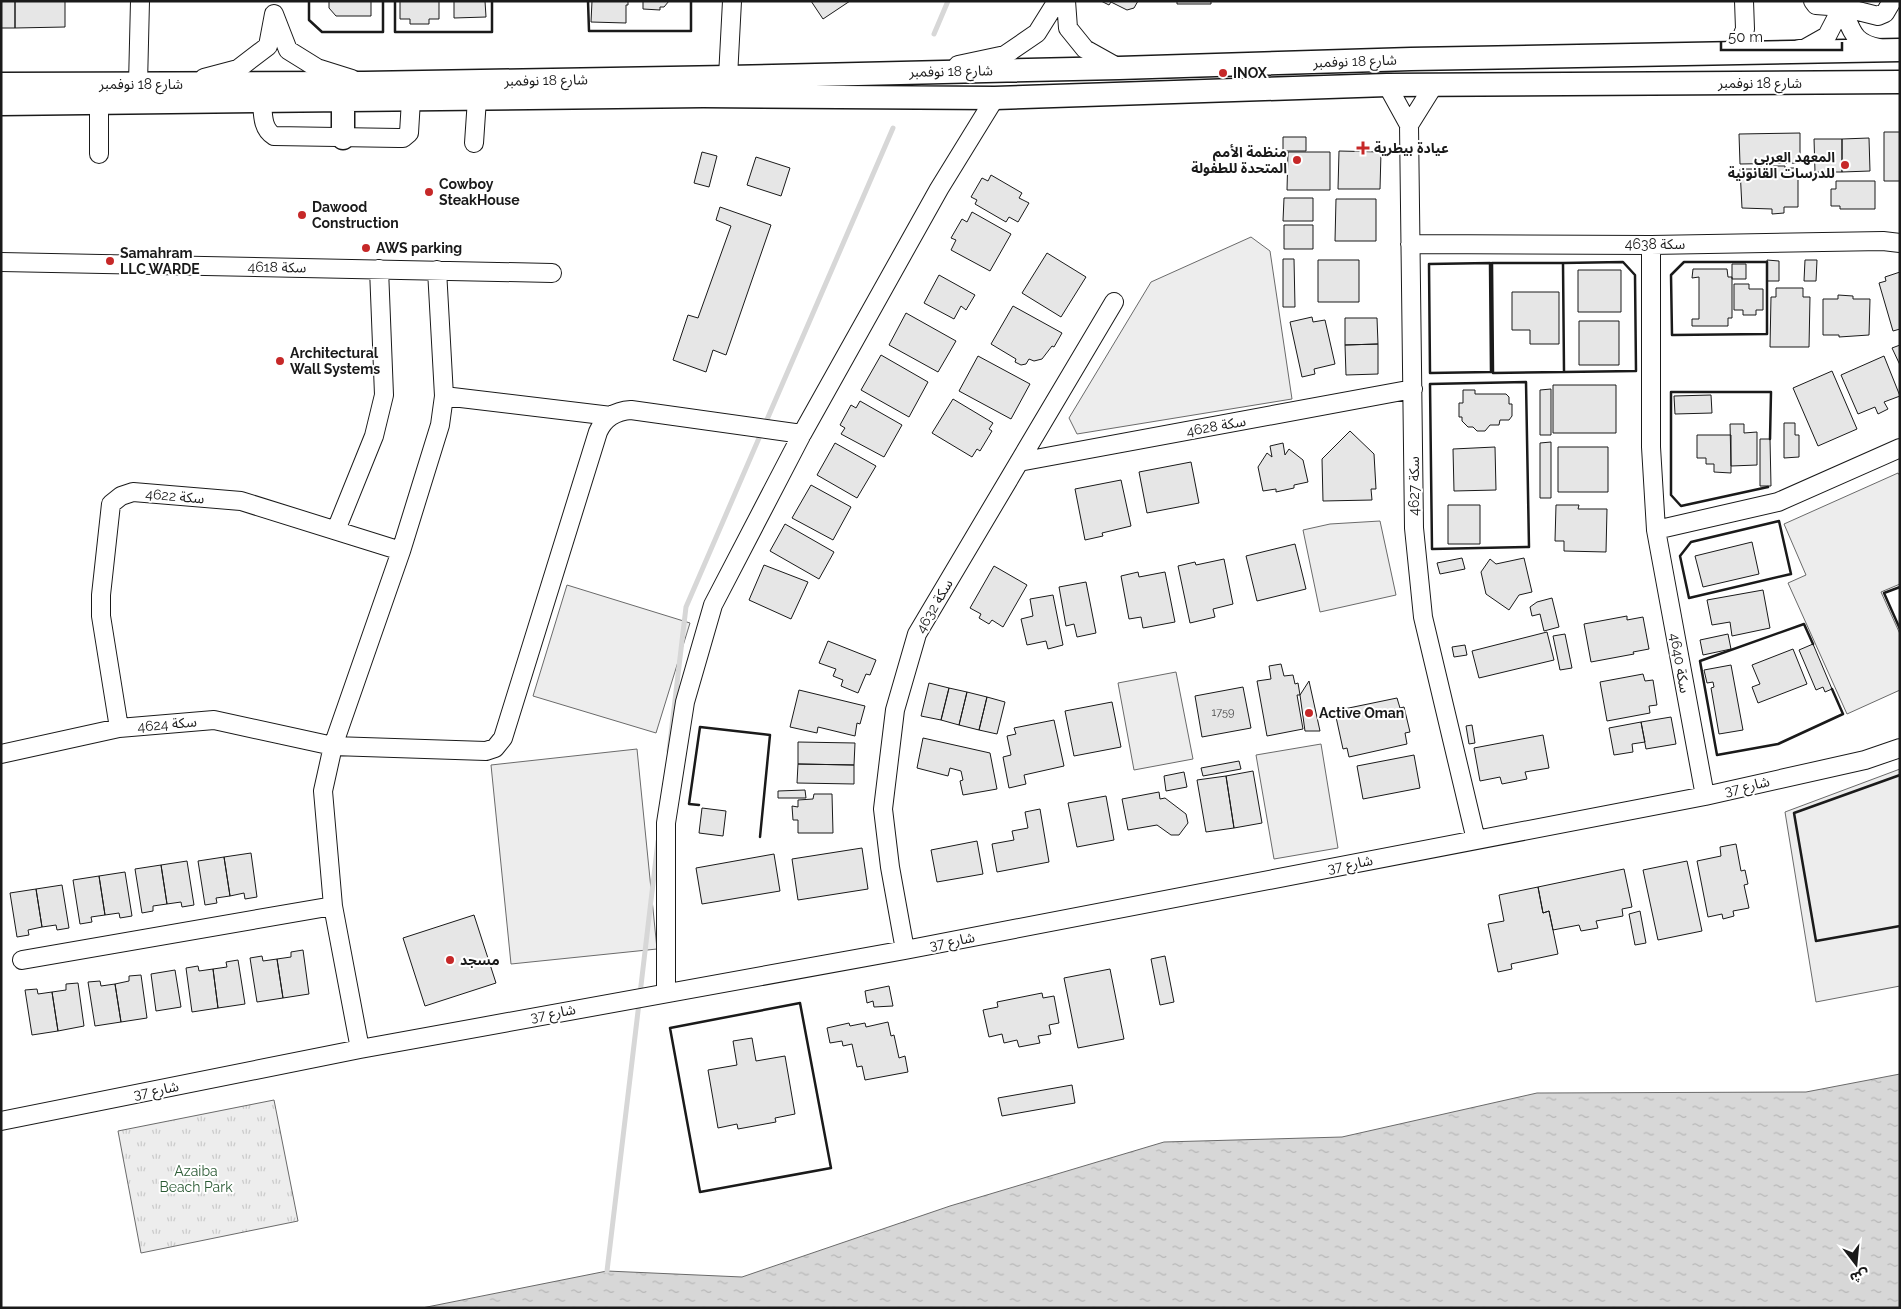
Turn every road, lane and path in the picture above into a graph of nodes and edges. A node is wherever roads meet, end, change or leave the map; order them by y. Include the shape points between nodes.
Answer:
1 (140, 1) edge
2 (732, 1) edge
3 (1057, 1) edge
4 (1066, 1) edge
5 (1744, 1) edge
6 (1812, 1) edge
7 (1892, 1) edge
8 (1842, 4) edge
9 (275, 8) edge
10 (1895, 50) edge
11 (1765, 52) junction
12 (1725, 53) junction
13 (1118, 68) junction
14 (928, 72) junction
15 (728, 77) junction
16 (1900, 82) edge
17 (364, 83) junction
18 (1, 84) edge
19 (138, 84) junction
20 (182, 84) junction
21 (1434, 84) junction
22 (1387, 85) junction
23 (995, 98) junction
24 (477, 99) junction
25 (411, 100) junction
26 (343, 101) junction
27 (262, 102) junction
28 (99, 103) junction
29 (1, 104) edge
30 (1409, 125) junction
31 (343, 138) junction
32 (474, 143) dead end
33 (99, 154) dead end
34 (1900, 243) edge
35 (1410, 244) junction
36 (1652, 245) junction
37 (1, 262) edge
38 (379, 269) junction
39 (437, 270) junction
40 (552, 273) dead end
41 (1114, 302) dead end
42 (1413, 389) junction
43 (444, 396) junction
44 (611, 416) junction
45 (802, 434) junction
46 (1900, 448) edge
47 (1019, 462) junction
48 (336, 530) junction
49 (1656, 530) junction
50 (401, 550) junction
51 (120, 728) junction
52 (333, 746) junction
53 (1900, 748) edge
54 (1, 754) edge
55 (1705, 796) junction
56 (1476, 840) junction
57 (333, 906) junction
58 (905, 950) junction
59 (22, 960) dead end
60 (666, 993) junction
61 (360, 1049) junction
62 (1, 1121) edge

1 - 19 street
2 - 15 street
3 - 14 street via 1038,33 1005,55
4 - 13 street via 1068,28 1085,49
5 - 12 street via 1745,29 1740,44
6 - 8 street via 1816,5
7 - 8 street via 1886,13 1878,16
8 - 10 street via 1852,35 1868,46
8 - 11 street via 1827,36 1804,48
9 - 17 street via 288,50 317,68
9 - 20 street via 268,46 238,69
10 - 11 main road, شارع 18 نوفمبر
11 - 12 main road, شارع 18 نوفمبر
12 - 13 main road, شارع 18 نوفمبر
13 - 14 main road, شارع 18 نوفمبر
14 - 15 main road, شارع 18 نوفمبر
15 - 17 main road, شارع 18 نوفمبر
16 - 21 main road, شارع 18 نوفمبر
17 - 20 main road, شارع 18 نوفمبر
18 - 19 main road, شارع 18 نوفمبر
19 - 20 main road, شارع 18 نوفمبر
21 - 22 main road, شارع 18 نوفمبر
21 - 30 street
22 - 23 main road, شارع 18 نوفمبر
22 - 30 street, سكة 4627
23 - 24 main road, شارع 18 نوفمبر via 703,96
23 - 45 street via 939,189
24 - 25 main road, شارع 18 نوفمبر
24 - 32 street
25 - 26 main road, شارع 18 نوفمبر
25 - 31 street via 407,136
26 - 27 main road, شارع 18 نوفمبر
26 - 31 main road
27 - 28 main road, شارع 18 نوفمبر
27 - 31 street via 265,126 274,136
28 - 29 main road, شارع 18 نوفمبر
28 - 33 street
30 - 35 street, سكة 4627
34 - 36 street, سكة 4638
35 - 36 street, سكة 4638
35 - 42 street, سكة 4627
36 - 49 street, سكة 4640 via 1651,447
37 - 38 street, سكة 4618
38 - 39 street, سكة 4618
38 - 48 street via 384,395 374,436
39 - 40 street, سكة 4618
39 - 43 street
41 - 47 street, سكة 4632
42 - 47 street, سكة 4628
42 - 56 street, سكة 4627 via 1414,528 1423,617
43 - 44 street
43 - 50 street via 440,425
44 - 45 street via 631,410
44 - 52 street, سكة 4624 via 598,432 503,738 496,748 486,751
45 - 60 street via 713,605 685,702 666,823
46 - 49 street via 1778,502
47 - 58 street, سكة 4632 via 917,634 895,710 883,809
48 - 50 street, سكة 4622
48 - 51 street, سكة 4622 via 241,501 134,492 111,504 101,616
49 - 55 street, سكة 4640
50 - 52 street
51 - 52 street, سكة 4624 via 214,720
51 - 54 street, سكة 4624
52 - 57 street via 323,791
53 - 55 street, شارع 37 via 1865,760
55 - 56 street, شارع 37
56 - 58 street, شارع 37
57 - 59 street
57 - 61 street
58 - 60 street, شارع 37
60 - 61 street, شارع 37
61 - 62 street, شارع 37

